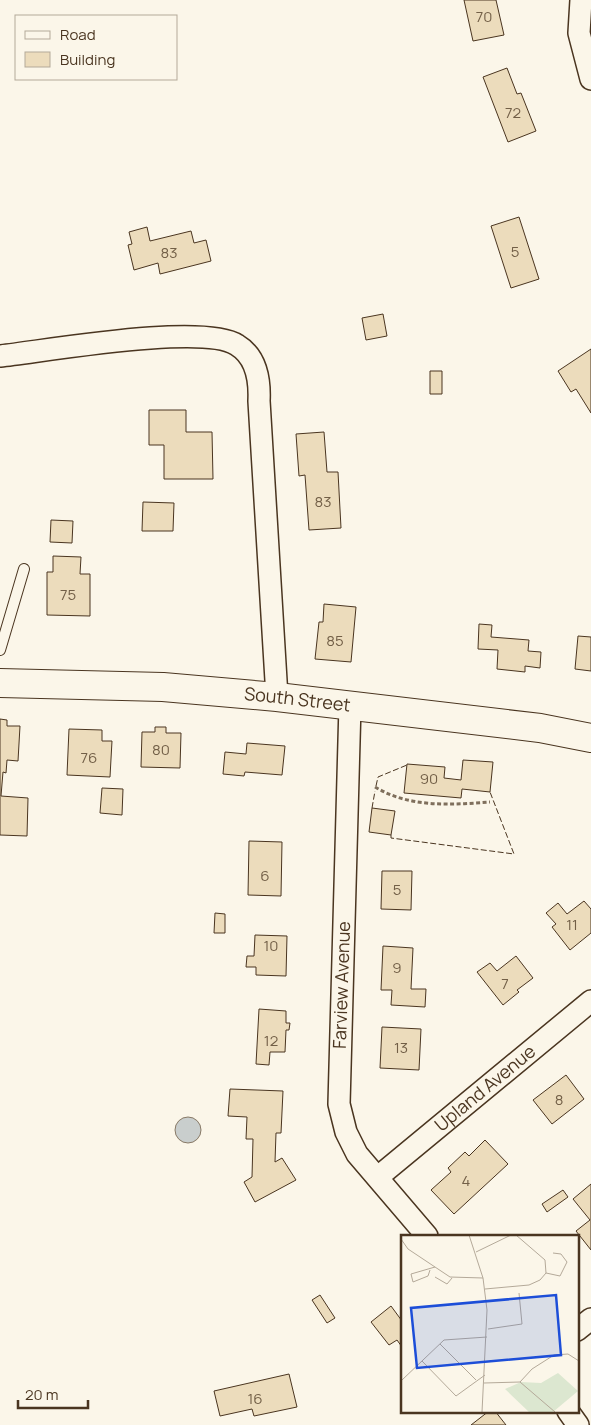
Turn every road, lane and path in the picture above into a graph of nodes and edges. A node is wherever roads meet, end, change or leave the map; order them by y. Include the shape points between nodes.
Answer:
1 (581, 0) edge
2 (591, 79) edge
3 (0, 356) edge
4 (24, 570) dead end
5 (0, 650) edge
6 (0, 683) edge
7 (277, 697) junction
8 (350, 705) junction
9 (591, 738) edge
10 (375, 788) dead end
11 (490, 802) dead end
12 (591, 1001) edge
13 (378, 1177) junction
14 (426, 1235) edge
15 (591, 1319) edge
16 (578, 1329) edge
17 (569, 1412) edge
18 (578, 1425) edge

1 - 2 street via 580,34
3 - 7 street via 168,336 214,337 237,344 252,359 260,380
4 - 5 lane
6 - 7 street, South Street via 163,687
7 - 8 street, South Street
8 - 9 street, South Street via 540,728
8 - 13 street, Farview Avenue via 339,1104 351,1143
10 - 11 path via 416,803
12 - 13 street, Upland Avenue
13 - 14 street, Farview Avenue
15 - 16 street
17 - 18 street

